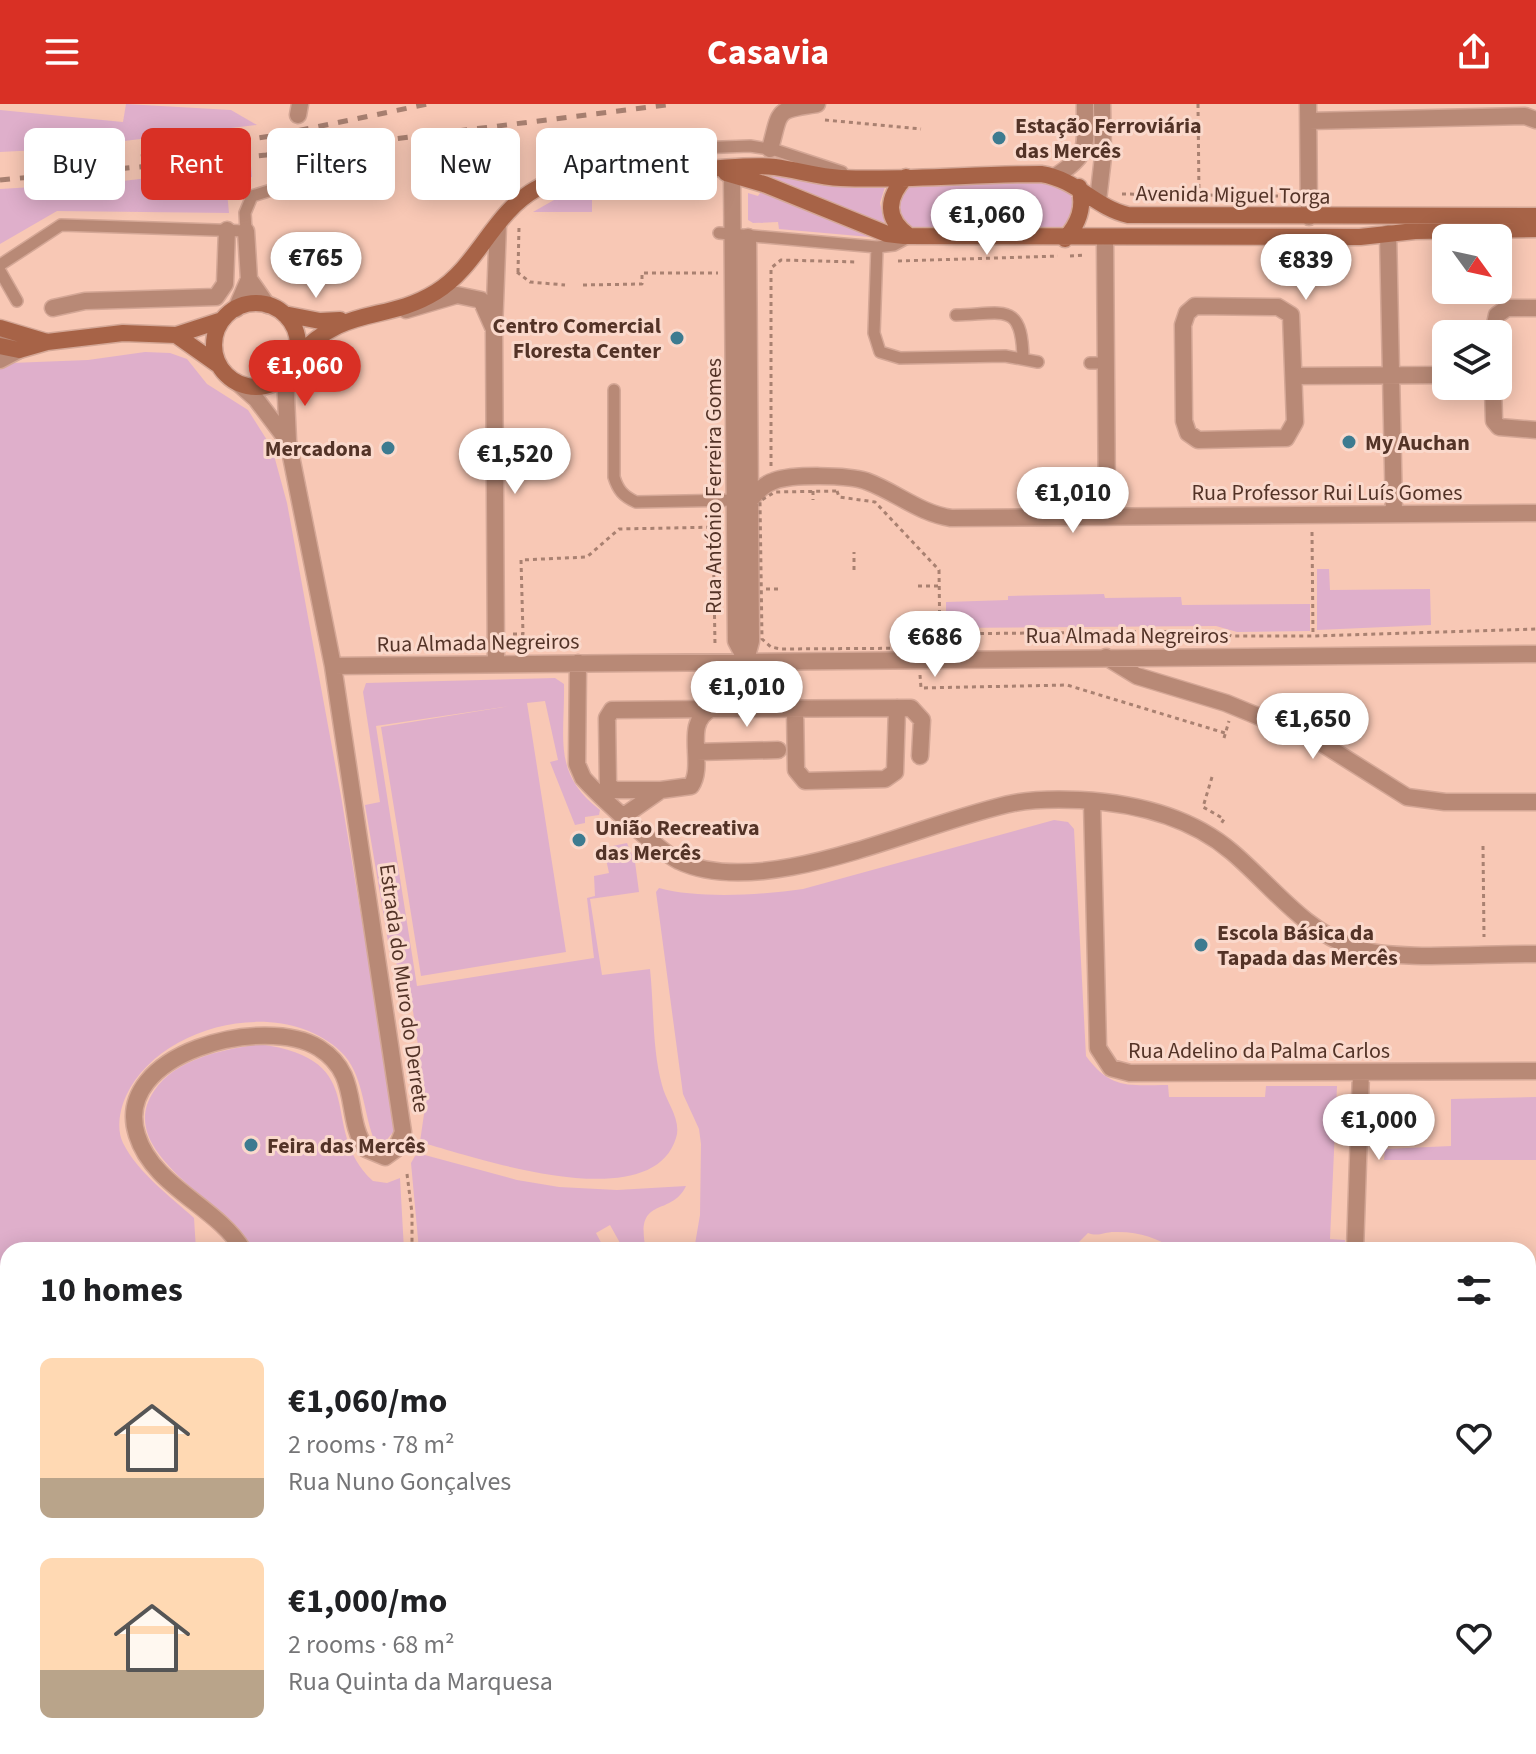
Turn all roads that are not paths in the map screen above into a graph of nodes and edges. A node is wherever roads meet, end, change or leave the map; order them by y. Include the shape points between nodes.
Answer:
1 (1085, 104) edge
2 (1102, 104) edge
3 (814, 111) edge
4 (1308, 112) edge
5 (1536, 120) edge
6 (717, 147) edge
7 (770, 149) junction
8 (717, 169) edge
9 (717, 172) edge
10 (732, 174) junction
11 (1056, 176) junction
12 (858, 177) junction
13 (906, 177) junction
14 (1079, 187) junction
15 (267, 190) edge
16 (536, 190) edge
17 (1098, 200) junction
18 (1536, 216) edge
19 (1309, 217) junction
20 (498, 224) junction
21 (1536, 229) edge
22 (227, 230) junction
23 (246, 231) junction
24 (1388, 233) junction
25 (733, 234) junction
26 (909, 236) junction
27 (1065, 239) junction
28 (1105, 239) junction
29 (877, 247) junction
30 (0, 265) edge
31 (0, 271) edge
32 (249, 279) junction
33 (17, 301) dead end
34 (267, 305) junction
35 (53, 308) dead end
36 (1536, 308) edge
37 (236, 309) junction
38 (389, 309) junction
39 (283, 313) junction
40 (956, 315) dead end
41 (222, 320) junction
42 (346, 320) junction
43 (1496, 320) edge
44 (0, 328) edge
45 (494, 329) junction
46 (176, 335) junction
47 (0, 337) edge
48 (47, 342) junction
49 (0, 346) edge
50 (19, 350) junction
51 (296, 358) junction
52 (1023, 359) junction
53 (0, 360) edge
54 (1038, 362) dead end
55 (219, 365) junction
56 (285, 375) junction
57 (1391, 375) junction
58 (1432, 375) edge
59 (1294, 376) junction
60 (239, 384) junction
61 (614, 390) dead end
62 (1493, 400) edge
63 (1536, 430) edge
64 (288, 441) junction
65 (742, 500) junction
66 (1394, 513) junction
67 (1536, 513) edge
68 (1107, 514) junction
69 (1536, 654) edge
70 (1106, 657) junction
71 (1169, 657) junction
72 (746, 660) junction
73 (496, 663) junction
74 (578, 663) junction
75 (333, 666) junction
76 (1158, 682) junction
77 (795, 708) junction
78 (897, 708) junction
79 (711, 709) junction
80 (778, 750) dead end
81 (696, 752) junction
82 (920, 756) dead end
83 (661, 790) junction
84 (1092, 801) junction
85 (1536, 802) edge
86 (625, 815) junction
87 (1536, 954) edge
88 (1536, 1071) edge
89 (1361, 1072) junction
90 (237, 1242) edge
91 (1355, 1242) edge

1 - 11 street via 1084,152
2 - 17 street
3 - 7 street via 792,106 782,112 773,125
4 - 5 street
4 - 19 street
6 - 7 lane
7 - 12 lane
8 - 12 street, Avenida Miguel Torga via 773,167
9 - 10 street, Avenida Miguel Torga
10 - 25 street, Rua António Ferreira Gomes
10 - 26 street, Avenida Miguel Torga via 887,234
11 - 13 street, Avenida Miguel Torga
11 - 14 street, Avenida Miguel Torga
12 - 13 street, Avenida Miguel Torga
13 - 26 street via 894,192 890,211
14 - 17 street, Avenida Miguel Torga
14 - 27 street via 1079,218
15 - 23 lane via 249,200
16 - 20 street, Avenida Miguel Torga
17 - 19 street, Avenida Miguel Torga via 1128,215
18 - 19 street, Avenida Miguel Torga
20 - 38 street, Avenida Miguel Torga via 446,286
20 - 45 street
21 - 24 street, Avenida Miguel Torga
22 - 23 lane
22 - 30 lane via 61,225
22 - 35 street via 225,284 216,297 85,301
23 - 32 street
24 - 28 street, Avenida Miguel Torga
24 - 57 street
25 - 29 lane
25 - 65 street, Rua António Ferreira Gomes
26 - 27 street, Avenida Miguel Torga
26 - 29 lane
27 - 28 street, Avenida Miguel Torga
28 - 68 street via 1098,363
29 - 52 lane via 874,333 880,352 900,358
31 - 33 lane
32 - 34 street
32 - 37 street
34 - 37 street
34 - 39 street
36 - 43 street via 1507,308
37 - 41 street
38 - 42 street, Avenida Miguel Torga
38 - 45 street via 410,310 465,294 486,307
39 - 42 street, Avenida Miguel Torga
39 - 51 street via 296,333
40 - 52 lane via 1006,314 1017,319 1023,330
41 - 46 street
41 - 55 street via 215,338
42 - 51 street, Avenida Miguel Torga
44 - 48 street
45 - 73 street
46 - 48 street via 123,333
46 - 55 street
47 - 48 street
48 - 50 street
49 - 50 street
50 - 53 street
51 - 56 street
52 - 54 lane
55 - 60 street
56 - 60 street via 265,387
56 - 64 street
57 - 58 street
57 - 59 street
57 - 66 street
59 - 59 street via 1294,322 1285,309 1195,306 1187,313 1184,421 1198,440 1286,438 1295,422
60 - 64 street
61 - 65 lane via 614,477 626,497 636,502
62 - 63 street via 1499,427
64 - 75 street
65 - 68 street, Rua Professor Rui Luís Gomes via 779,479 835,477 862,480 951,518
65 - 72 street, Rua António Ferreira Gomes via 751,641
66 - 67 street, Rua Professor Rui Luís Gomes
66 - 68 street, Rua Professor Rui Luís Gomes
69 - 71 street, Rua Almada Negreiros
70 - 71 street, Rua Almada Negreiros
70 - 72 street, Rua Almada Negreiros
70 - 76 street via 1125,671
71 - 76 street
72 - 74 street, Rua Almada Negreiros
73 - 74 street, Rua Almada Negreiros
73 - 75 street, Rua Almada Negreiros
74 - 86 street via 579,769 587,783
75 - 90 street, Estrada do Muro do Derrete via 403,1132 391,1154 380,1156 366,1149 351,1090 337,1064 320,1049 290,1036 234,1037 169,1063 137,1103 137,1137 150,1160
76 - 85 street via 1318,741 1407,797
77 - 78 street
77 - 78 street via 796,770 805,781 885,779 895,772
77 - 79 street
78 - 82 street via 916,710 922,720
79 - 81 street via 697,726
79 - 83 street via 612,710 607,718 608,785 615,790
80 - 81 street
81 - 83 street via 691,786
83 - 86 street
84 - 86 street via 1015,803 794,867 753,872 711,870 679,861
84 - 87 street via 1172,817 1213,837 1308,922 1355,948 1388,954
84 - 89 street, Rua Adelino da Palma Carlos via 1098,1048 1111,1068 1130,1073
88 - 89 street, Rua Adelino da Palma Carlos
89 - 91 street

